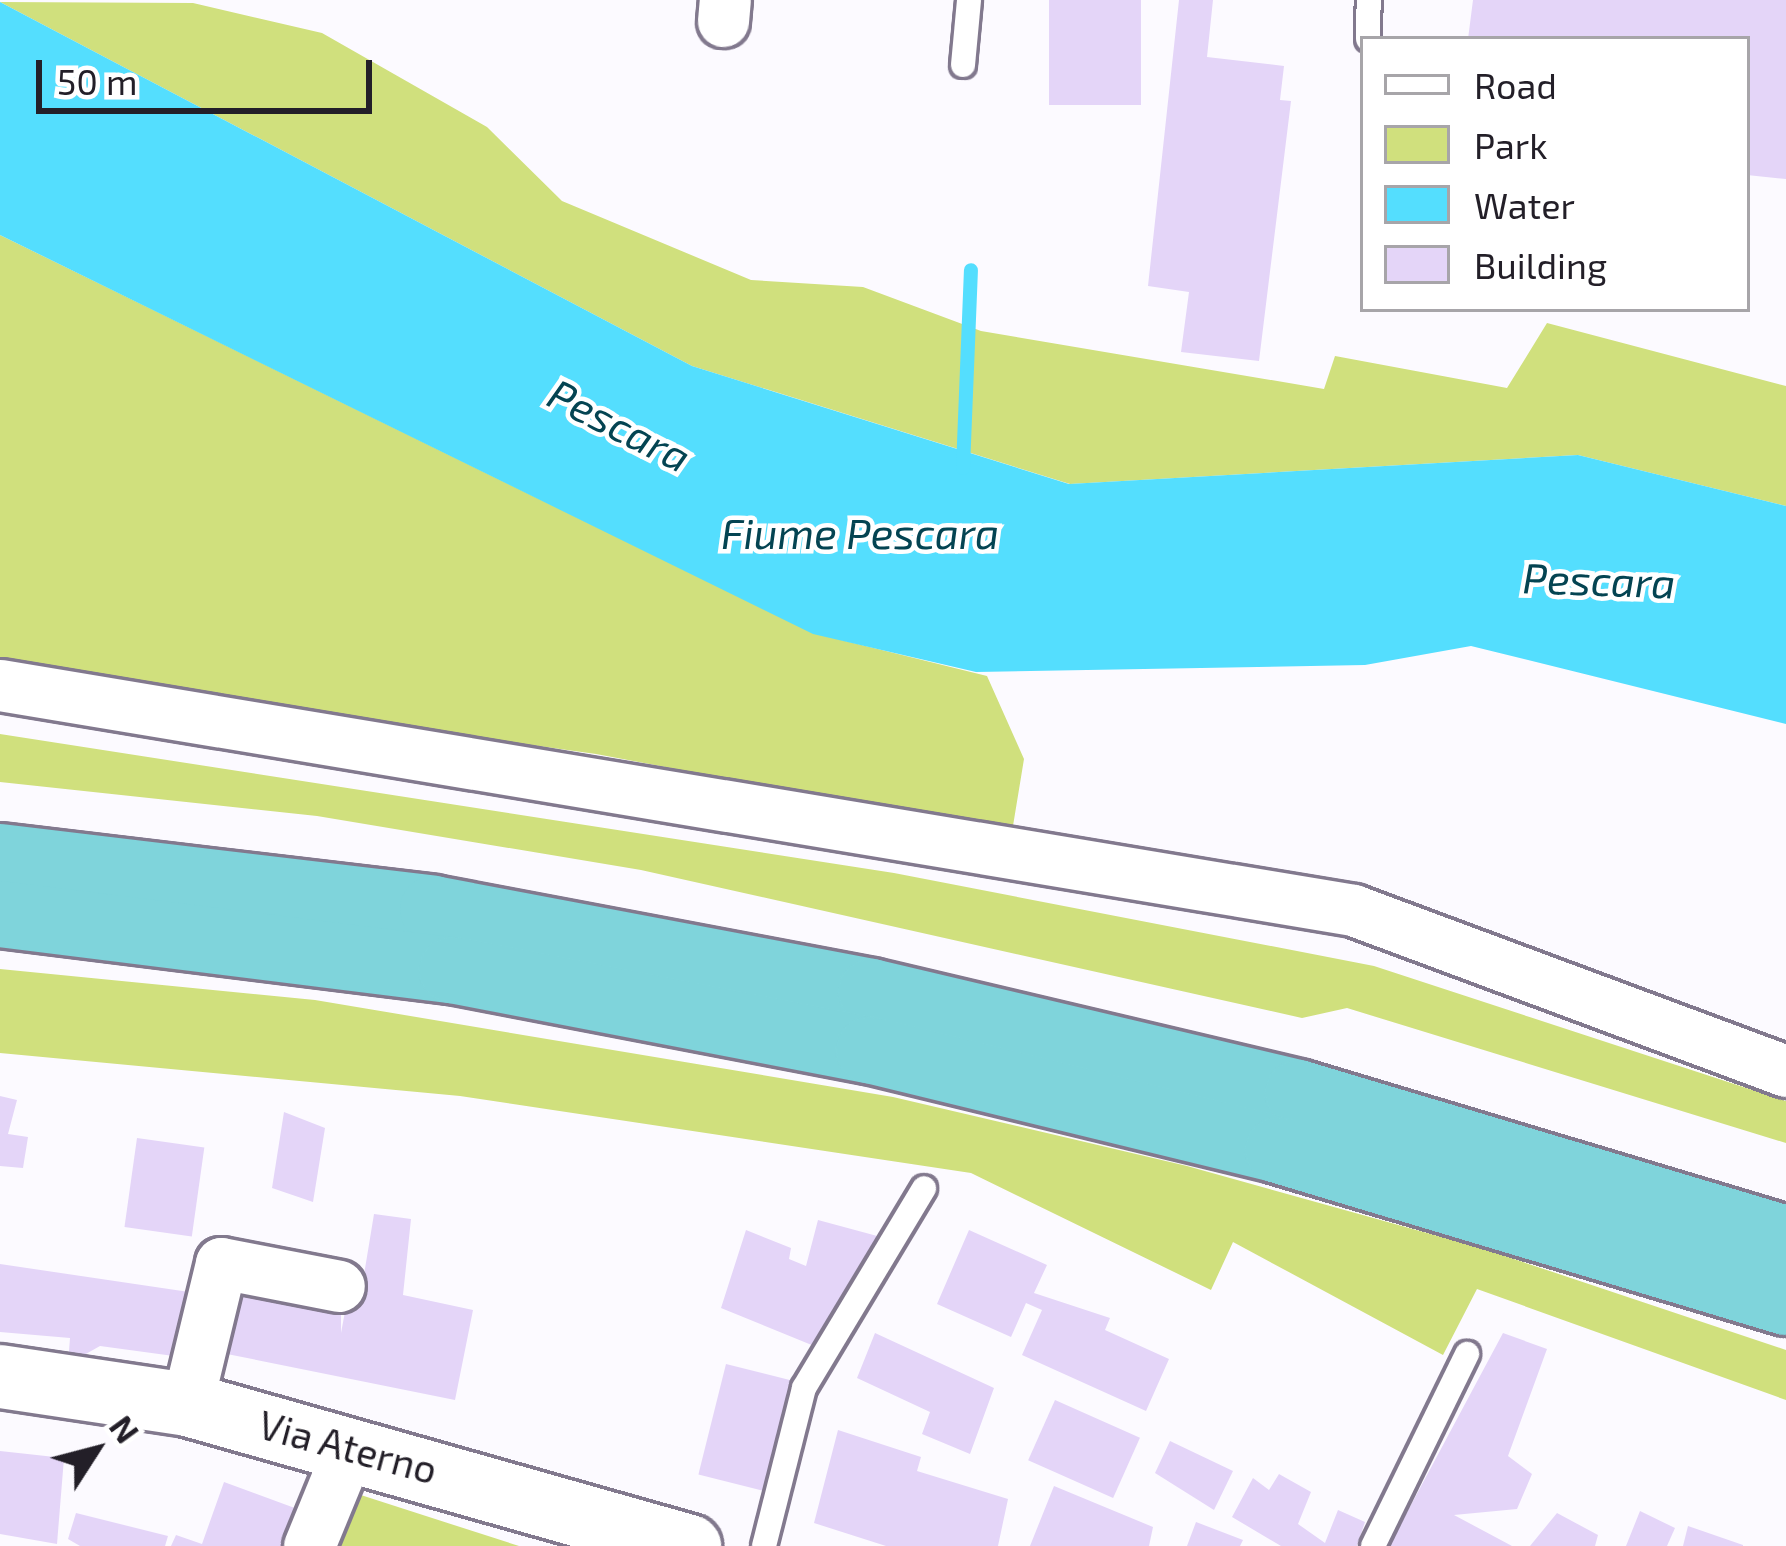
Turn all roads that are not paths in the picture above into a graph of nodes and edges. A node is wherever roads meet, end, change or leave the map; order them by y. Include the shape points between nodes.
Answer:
1 (969, 0) edge
2 (1369, 0) edge
3 (1368, 36) edge
4 (963, 65) dead end
5 (0, 685) edge
6 (0, 857) edge
7 (0, 914) edge
8 (1786, 1071) edge
9 (924, 1188) dead end
10 (1786, 1239) edge
11 (339, 1286) dead end
12 (1786, 1302) edge
13 (1467, 1354) dead end
14 (0, 1376) edge
15 (187, 1404) junction
16 (350, 1446) junction
17 (309, 1546) edge
18 (689, 1546) edge
19 (764, 1546) edge
20 (1373, 1546) edge

1 - 4 lane
2 - 3 lane
5 - 8 street via 1353,910
6 - 10 highway via 433,909 872,992 1298,1093
7 - 12 highway via 452,970 869,1050 1278,1150
9 - 19 lane via 804,1388
11 - 15 street via 221,1263
13 - 20 lane
14 - 15 street, Via Aterno
15 - 16 street, Via Aterno
16 - 17 street
16 - 18 street, Via Aterno

